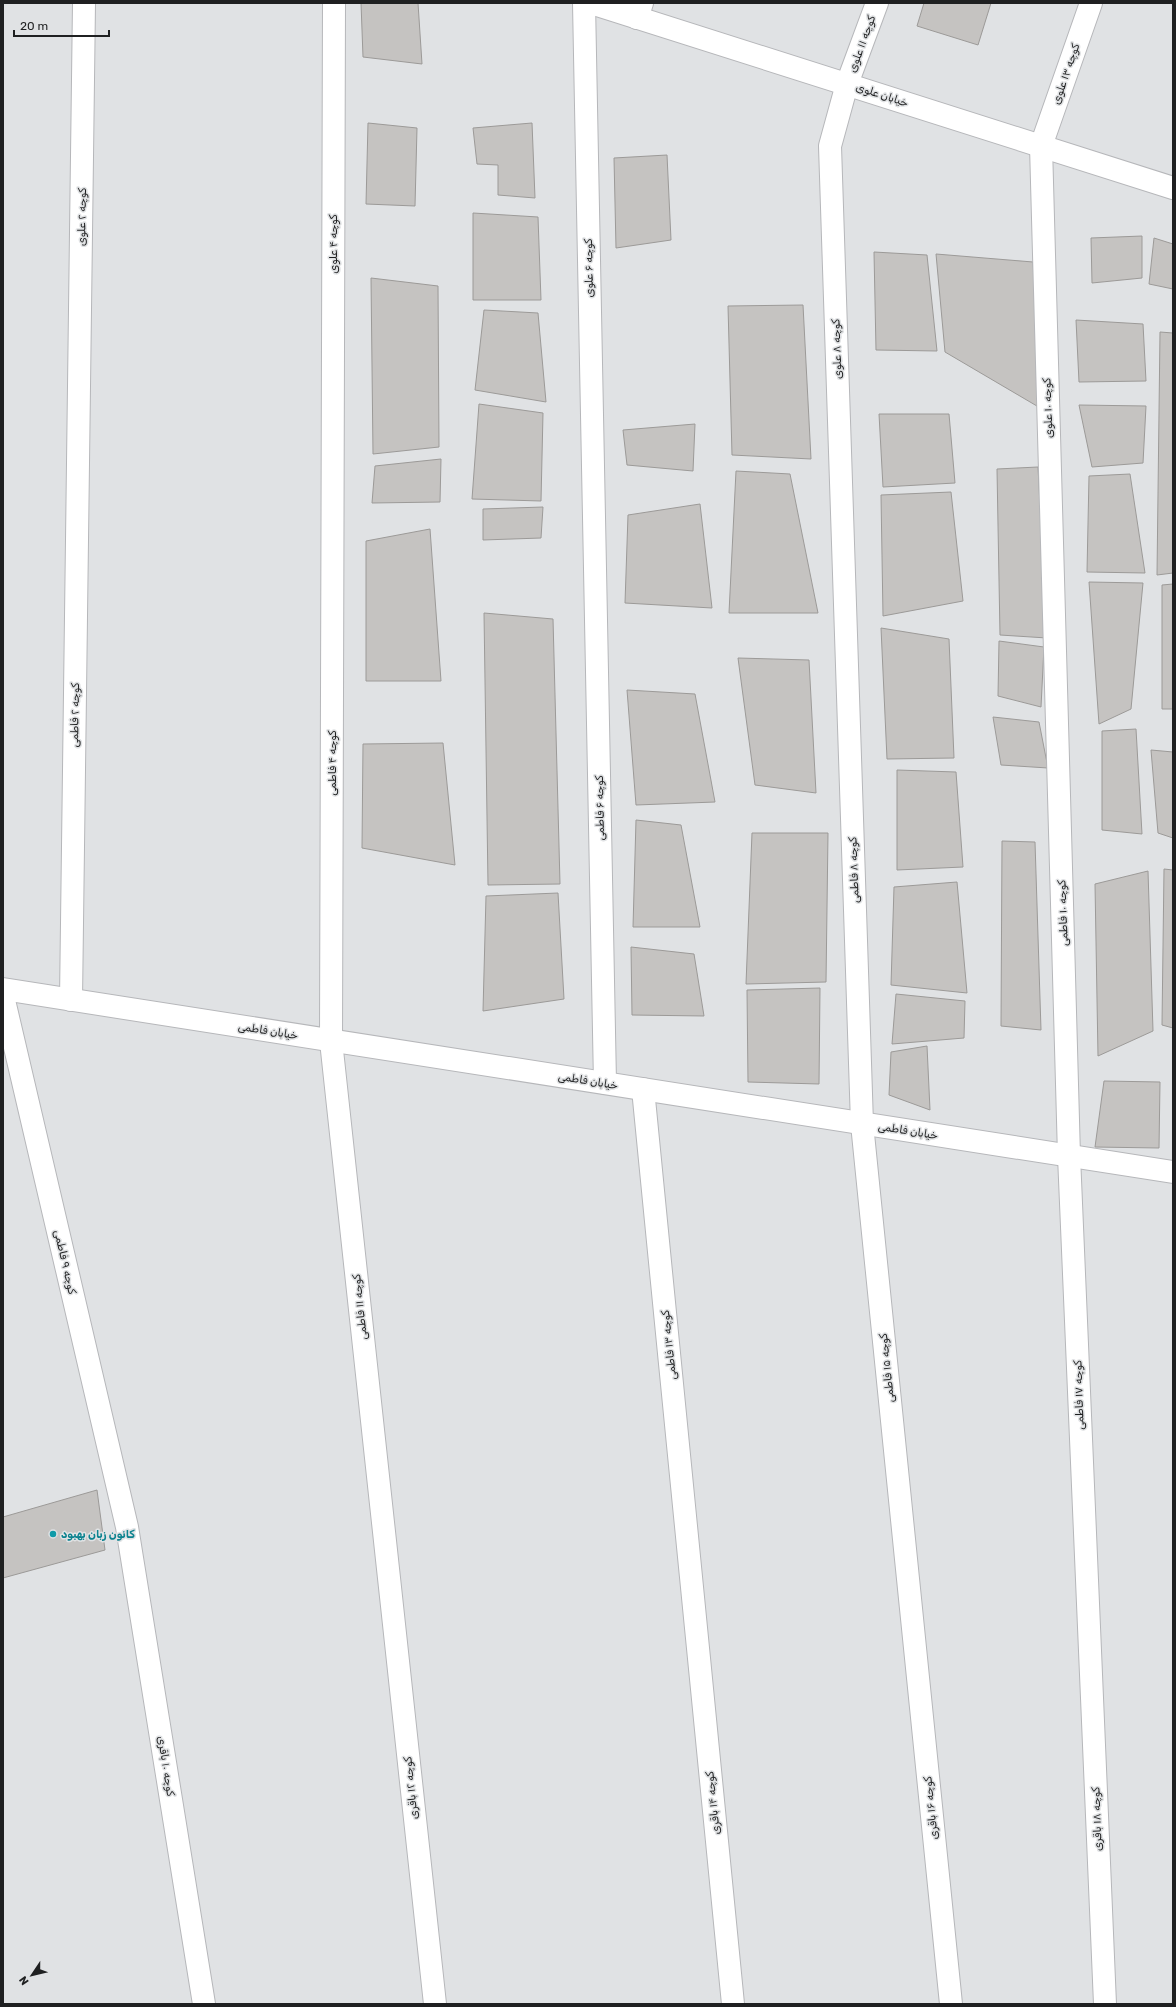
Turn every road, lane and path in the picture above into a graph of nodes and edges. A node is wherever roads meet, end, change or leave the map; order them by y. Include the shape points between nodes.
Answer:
1 (84, 3) edge
2 (334, 3) edge
3 (584, 3) edge
4 (591, 3) edge
5 (877, 3) edge
6 (1091, 3) edge
7 (640, 10) edge
8 (847, 84) junction
9 (1041, 146) junction
10 (1173, 188) edge
11 (79, 430) joint
12 (332, 485) joint
13 (594, 532) joint
14 (846, 617) joint
15 (1056, 670) joint
16 (3, 989) edge
17 (3, 996) edge
18 (71, 1000) junction
19 (331, 1041) junction
20 (605, 1084) junction
21 (643, 1089) junction
22 (862, 1124) junction
23 (1069, 1156) junction
24 (1173, 1172) edge
25 (127, 1527) joint
26 (388, 1572) joint
27 (694, 1601) joint
28 (911, 1611) joint
29 (1089, 1633) joint
30 (204, 2004) edge
31 (435, 2004) edge
32 (733, 2004) edge
33 (951, 2004) edge
34 (1104, 2004) edge

1 - 11 street, کوچه ۲ علوی
2 - 12 street, کوچه ۴ علوی
3 - 13 street, کوچه ۶ علوی
4 - 7 street, خیابان علوی
5 - 8 street, کوچه ۱۱ علوی
6 - 9 street, کوچه ۱۳ علوی
7 - 8 street, خیابان علوی
8 - 9 street, خیابان علوی
8 - 14 street, کوچه ۸ علوی via 830,146
9 - 10 street, خیابان علوی
9 - 15 street, کوچه ۱۰ علوی
11 - 18 street, کوچه ۲ فاطمی
12 - 19 street, کوچه ۴ فاطمی
13 - 20 street, کوچه ۶ فاطمی
14 - 22 street, کوچه ۸ فاطمی
15 - 23 street, کوچه ۱۰ فاطمی
16 - 18 street, خیابان فاطمی
17 - 25 street, کوچه ۹ فاطمی
18 - 19 street, خیابان فاطمی
19 - 20 street, خیابان فاطمی
19 - 26 street, کوچه ۱۱ فاطمی
20 - 21 street, خیابان فاطمی
21 - 22 street, خیابان فاطمی
21 - 27 street, کوچه ۱۳ فاطمی
22 - 23 street, خیابان فاطمی
22 - 28 street, کوچه ۱۵ فاطمی
23 - 24 street, خیابان فاطمی
23 - 29 street, کوچه ۱۷ فاطمی
25 - 30 street, کوچه ۱۰ باقری
26 - 31 street, کوچه ۱۲ باقری
27 - 32 street, کوچه ۱۴ باقری
28 - 33 street, کوچه ۱۶ باقری
29 - 34 street, کوچه ۱۸ باقری

